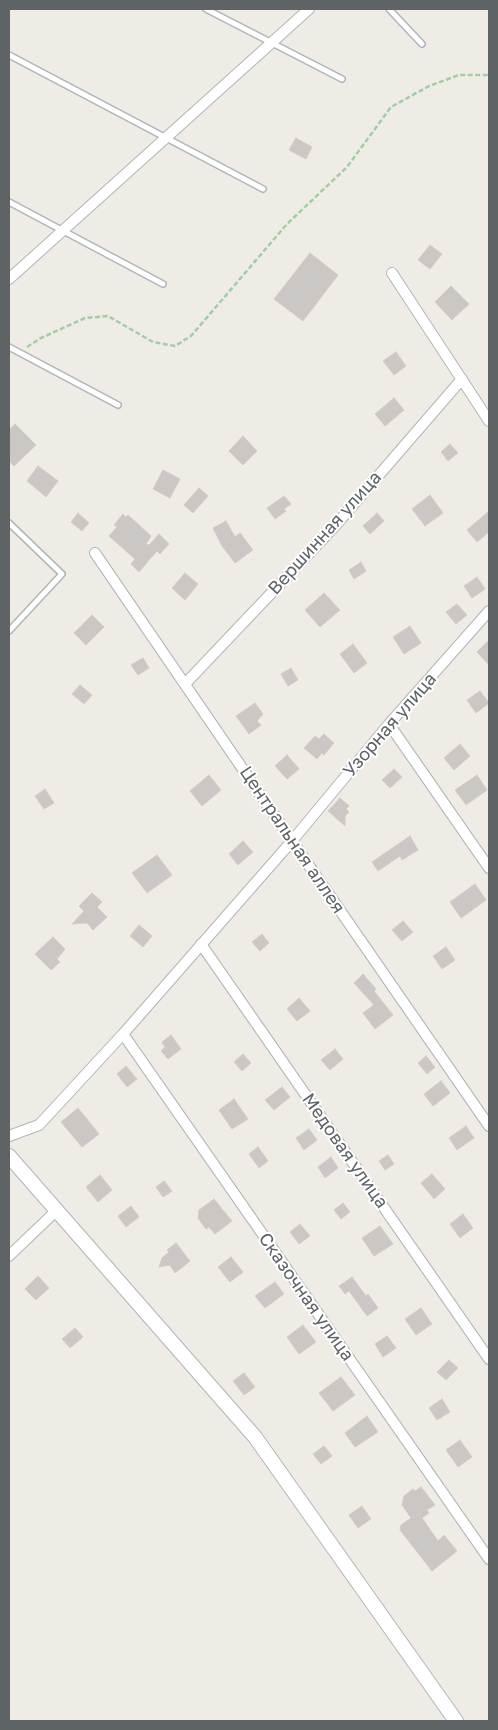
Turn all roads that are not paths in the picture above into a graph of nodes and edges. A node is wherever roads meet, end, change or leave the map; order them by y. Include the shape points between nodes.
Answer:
1 (206, 9) edge
2 (309, 9) edge
3 (390, 9) edge
4 (271, 43) junction
5 (422, 44) dead end
6 (9, 55) edge
7 (342, 79) dead end
8 (166, 137) junction
9 (263, 189) dead end
10 (9, 202) edge
11 (63, 230) junction
12 (392, 273) dead end
13 (9, 279) edge
14 (164, 284) dead end
15 (9, 347) edge
16 (462, 379) junction
17 (118, 405) dead end
18 (489, 422) edge
19 (9, 523) edge
20 (96, 552) dead end
21 (489, 611) edge
22 (9, 631) edge
23 (185, 684) junction
24 (389, 724) junction
25 (292, 841) junction
26 (489, 868) edge
27 (201, 944) junction
28 (123, 1034) junction
29 (489, 1126) edge
30 (9, 1136) edge
31 (9, 1156) edge
32 (56, 1212) junction
33 (9, 1256) edge
34 (489, 1359) edge
35 (489, 1559) edge
36 (456, 1721) edge

1 - 4 lane
2 - 4 street
3 - 5 lane
4 - 7 lane
4 - 8 street
6 - 8 lane
8 - 9 lane
8 - 11 street
10 - 11 lane
11 - 13 street
11 - 14 lane
12 - 16 street
15 - 17 lane
16 - 18 street
16 - 23 street, Вершинная улица via 334,527
19 - 22 lane via 62,574
20 - 23 street, Центральная аллея
21 - 24 street, Узорная улица
23 - 25 street, Центральная аллея
24 - 25 street, Узорная улица
24 - 26 street
25 - 27 street, Узорная улица
25 - 29 street, Центральная аллея
27 - 28 street, Узорная улица
27 - 34 street, Медовая улица
28 - 30 street, Узорная улица via 38,1125
28 - 35 street, Сказочная улица
31 - 32 street
32 - 33 street
32 - 36 street via 255,1437

